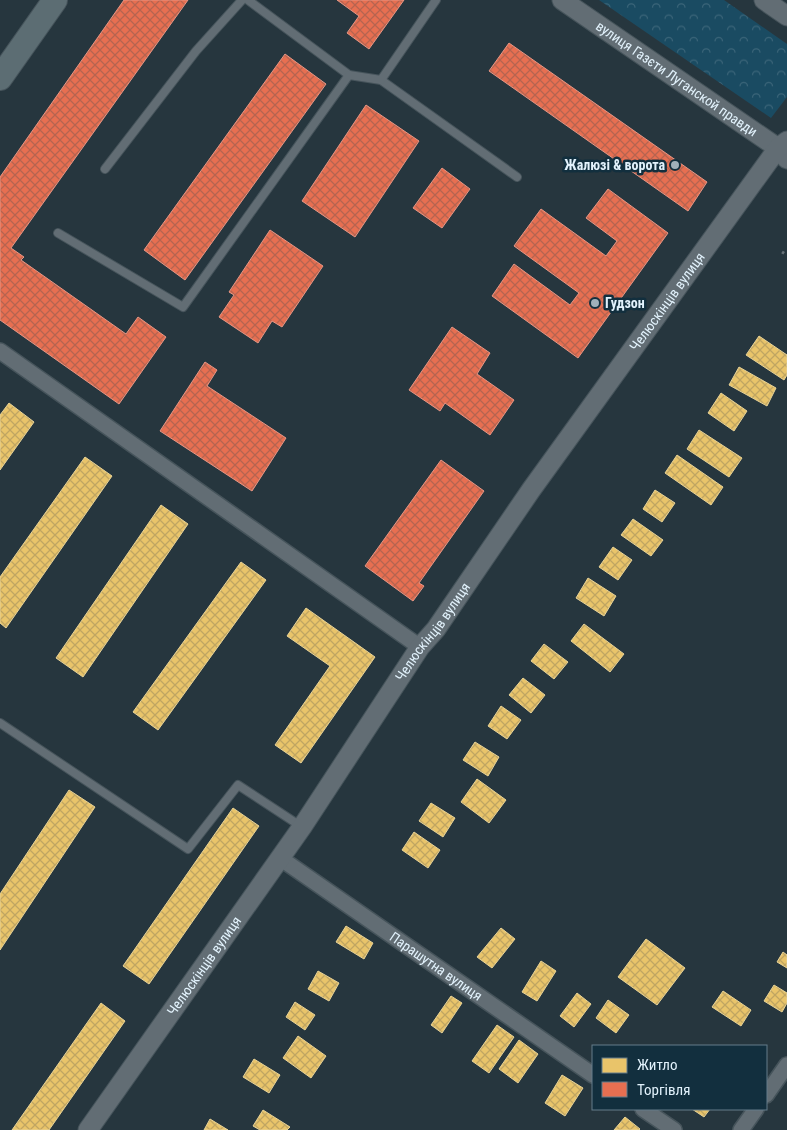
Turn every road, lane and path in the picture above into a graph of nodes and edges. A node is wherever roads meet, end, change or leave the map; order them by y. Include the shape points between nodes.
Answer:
1 (54, 0) edge
2 (242, 0) edge
3 (248, 0) edge
4 (436, 0) edge
5 (562, 0) edge
6 (764, 0) edge
7 (787, 16) edge
8 (349, 75) junction
9 (0, 78) edge
10 (381, 80) junction
11 (784, 149) edge
12 (105, 169) dead end
13 (517, 177) dead end
14 (58, 233) dead end
15 (782, 252) dead end
16 (787, 255) edge
17 (0, 351) edge
18 (420, 648) junction
19 (0, 723) edge
20 (302, 827) junction
21 (280, 858) junction
22 (787, 1065) edge
23 (592, 1073) edge
24 (767, 1094) edge
25 (644, 1110) edge
26 (755, 1110) edge
27 (88, 1130) edge
28 (674, 1130) edge
29 (741, 1130) edge

1 - 9 main road
2 - 12 lane via 196,51
3 - 8 lane
4 - 10 lane
5 - 11 street, вулиця Газєти Луганской правди
6 - 7 street
8 - 10 lane
8 - 14 lane via 183,307
10 - 13 lane
11 - 18 street, Челюскінців вулиця via 532,490
15 - 16 path
17 - 18 street
18 - 20 street, Челюскінців вулиця
19 - 20 lane via 188,849 238,785
20 - 21 street, Челюскінців вулиця
21 - 23 street, Парашутна вулиця
21 - 27 street, Челюскінців вулиця
22 - 24 street
25 - 28 street
26 - 29 street

